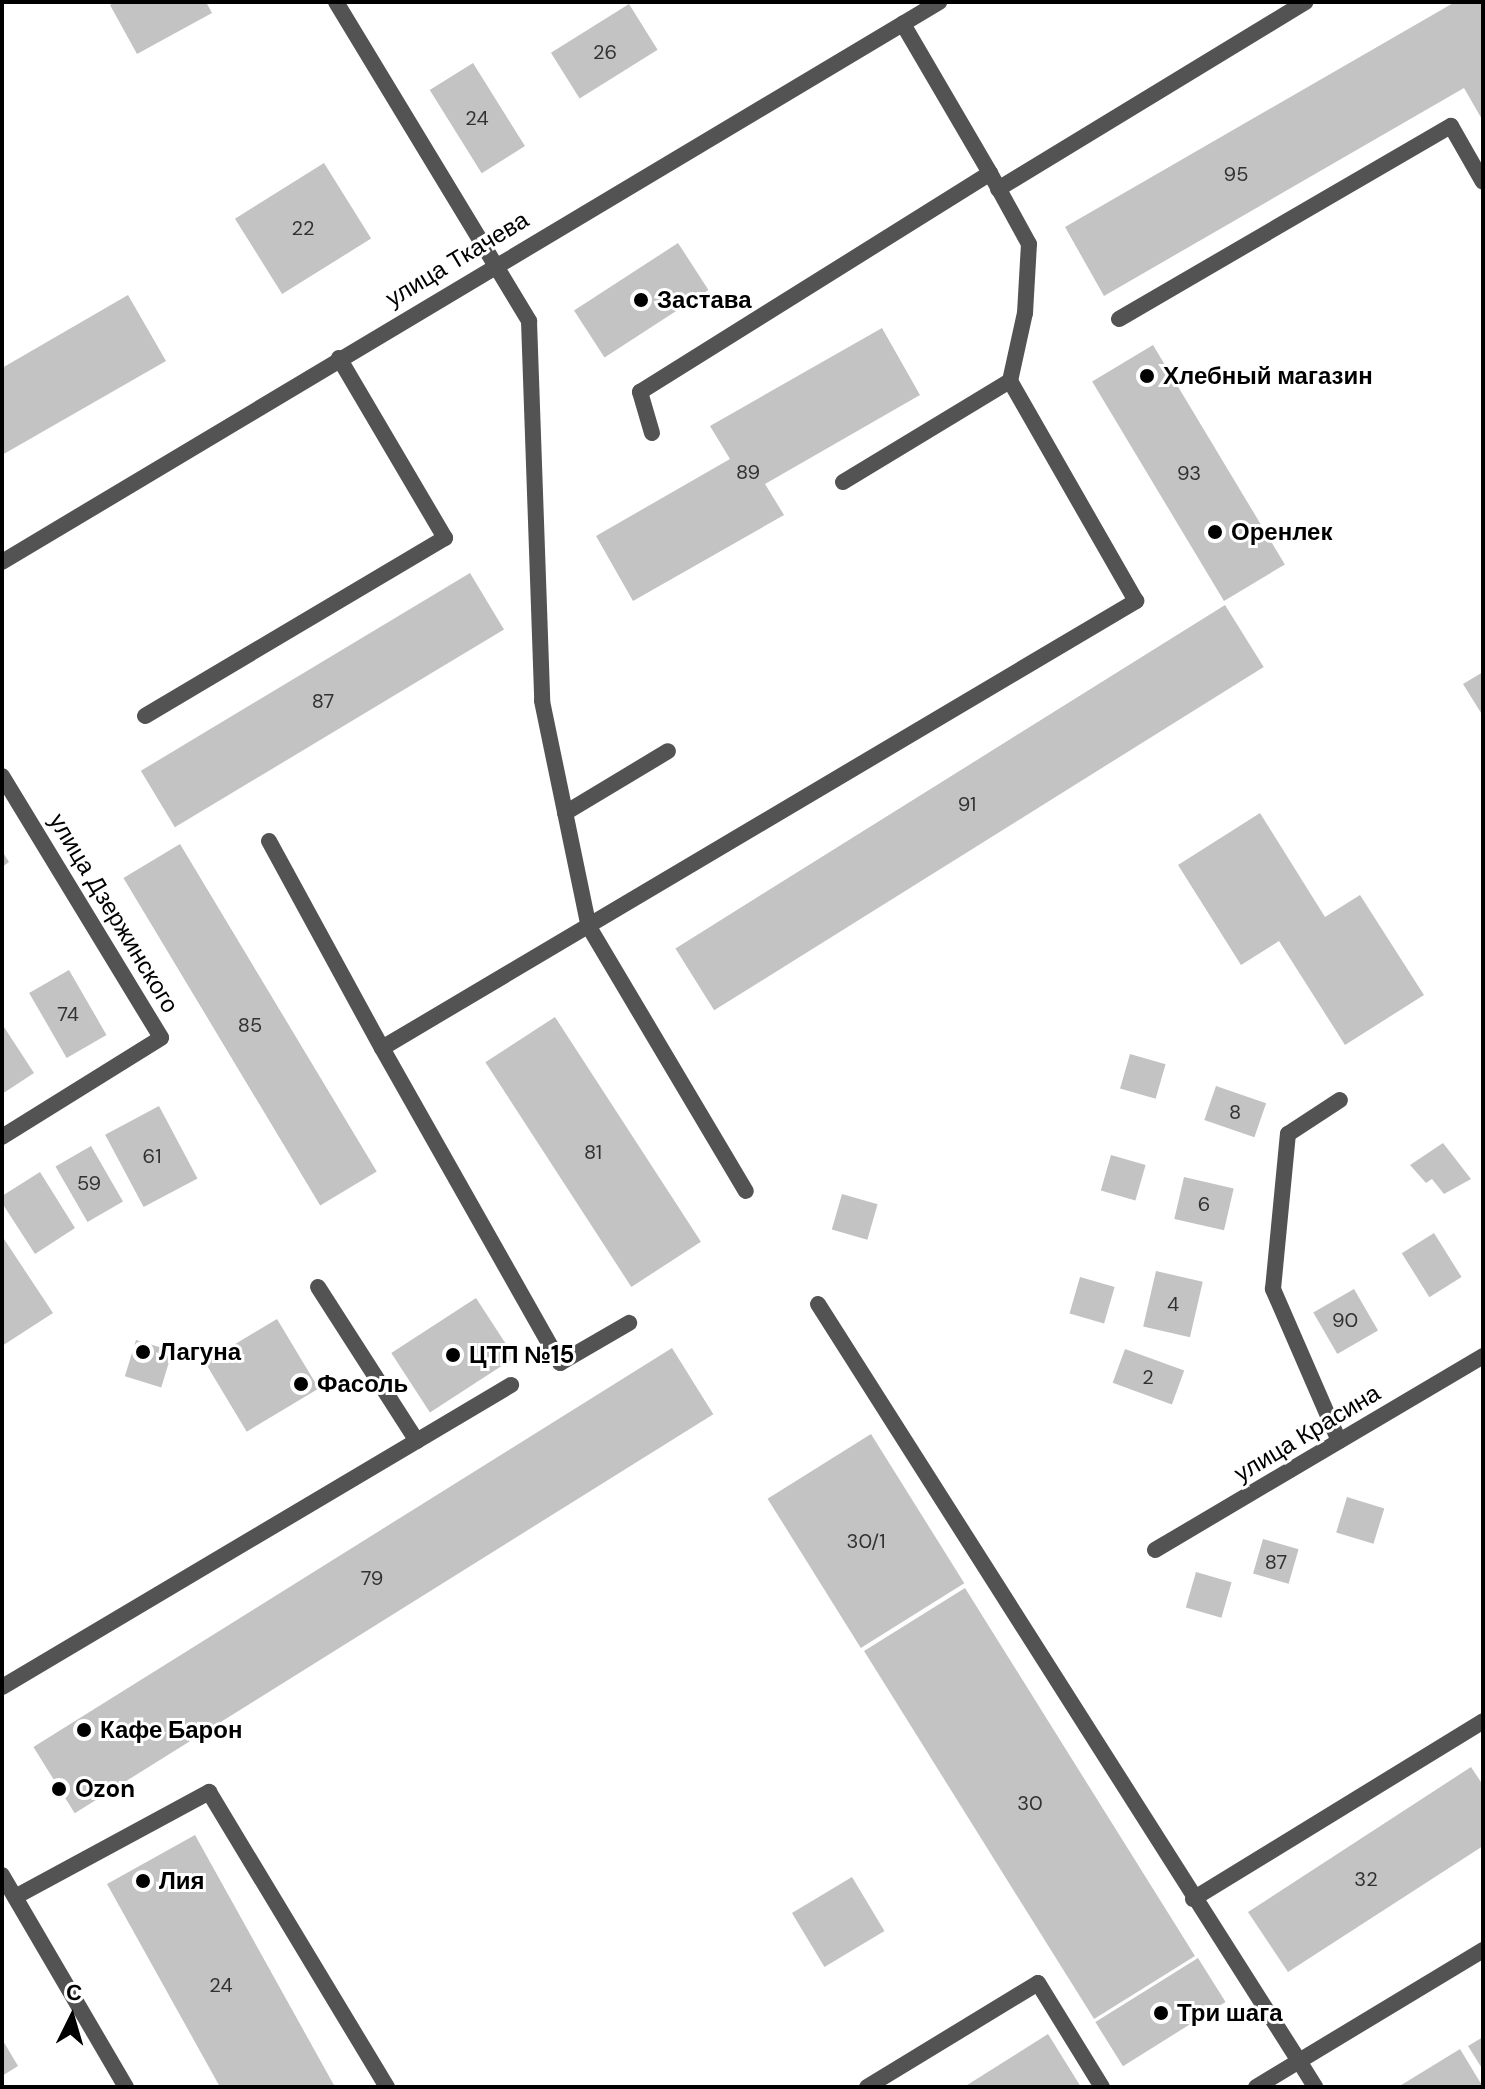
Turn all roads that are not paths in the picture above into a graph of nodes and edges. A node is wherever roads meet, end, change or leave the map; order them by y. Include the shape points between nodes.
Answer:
1 (336, 2) edge
2 (939, 2) edge
3 (1306, 2) edge
4 (903, 24) junction
5 (994, 181) junction
6 (1483, 182) edge
7 (496, 264) junction
8 (1119, 319) dead end
9 (339, 358) junction
10 (1010, 381) junction
11 (652, 433) dead end
12 (843, 482) dead end
13 (2, 562) edge
14 (145, 716) dead end
15 (668, 751) dead end
16 (2, 776) edge
17 (565, 813) junction
18 (269, 841) dead end
19 (589, 927) junction
20 (382, 1048) junction
21 (1340, 1100) dead end
22 (2, 1137) edge
23 (746, 1191) dead end
24 (318, 1287) dead end
25 (818, 1304) dead end
26 (629, 1323) dead end
27 (1483, 1356) edge
28 (511, 1385) dead end
29 (417, 1441) junction
30 (1339, 1441) junction
31 (1155, 1550) dead end
32 (2, 1687) edge
33 (1483, 1721) edge
34 (2, 1875) edge
35 (15, 1897) junction
36 (1193, 1899) junction
37 (1483, 1950) edge
38 (1299, 2061) junction
39 (126, 2087) edge
40 (387, 2087) edge
41 (867, 2087) edge
42 (1102, 2087) edge
43 (1256, 2087) edge
44 (1315, 2087) edge

1 - 7 street
2 - 4 street, улица Ткачева
3 - 5 street
4 - 5 street
4 - 7 street, улица Ткачева
5 - 10 street via 1029,244 1025,313
5 - 11 street via 640,392
6 - 8 street via 1451,126
7 - 9 street, улица Ткачева
7 - 17 street via 529,321 542,701
9 - 13 street, улица Ткачева
9 - 14 street via 445,538
10 - 12 street
10 - 19 street via 1136,601
15 - 17 street
16 - 22 street, улица Дзержинского via 161,1038
17 - 19 street
18 - 20 street
19 - 20 street
19 - 23 street
20 - 26 street via 560,1363
21 - 30 street via 1288,1134 1273,1289
24 - 29 street
25 - 36 street
27 - 30 street, улица Красина
28 - 29 street
29 - 32 street
30 - 31 street, улица Красина
33 - 36 street
34 - 35 street
35 - 39 street
35 - 40 street via 209,1792
36 - 38 street
37 - 38 street
38 - 43 street
38 - 44 street
41 - 42 street via 1038,1983

